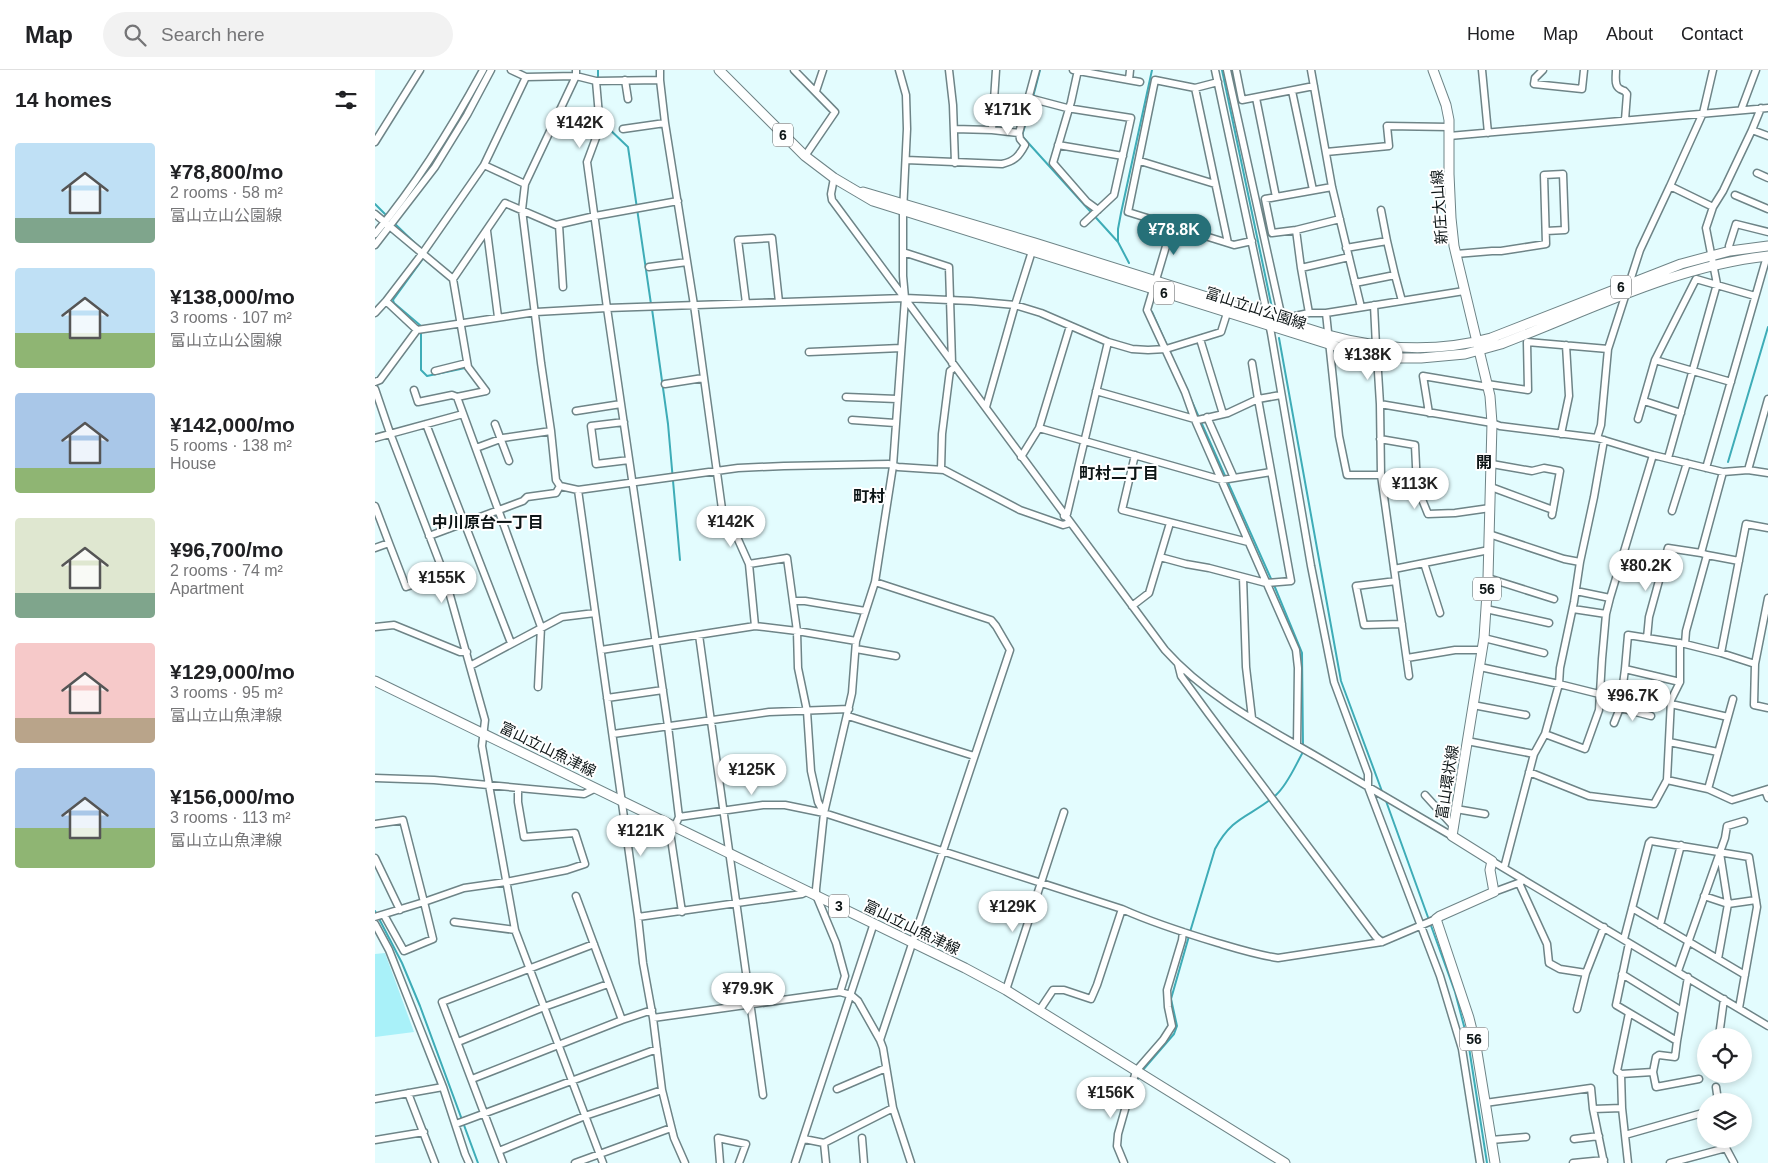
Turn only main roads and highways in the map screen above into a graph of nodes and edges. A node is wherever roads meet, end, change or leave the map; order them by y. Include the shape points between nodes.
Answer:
1 (719, 70) edge
2 (1433, 70) edge
3 (1768, 246) edge
4 (1767, 256) edge
5 (1229, 308) junction
6 (1478, 346) junction
7 (375, 681) edge
8 (1285, 1163) edge
9 (1495, 1163) edge

1 - 5 main road, 富山立山公園線 / 6 via 805,156 833,178 856,190 903,208
2 - 6 main road, 新庄大山線 via 1446,105 1451,218 1456,254
3 - 6 main road, 富山立山公園線 / 6 via 1730,251 1673,266
4 - 6 main road, 富山立山公園線 / 6 via 1713,265 1672,277 1510,341
5 - 6 main road, 富山立山公園線 / 6 via 1377,346
5 - 6 main road, 富山立山公園線 / 6 via 1269,326 1377,356 1453,356
6 - 9 main road, 富山環状線 / 56 via 1492,423 1488,578 1483,650 1453,832 1492,861 1490,870 1494,892 1435,920 1476,1046
7 - 8 main road, 富山立山魚津線 / 3 via 1006,990

